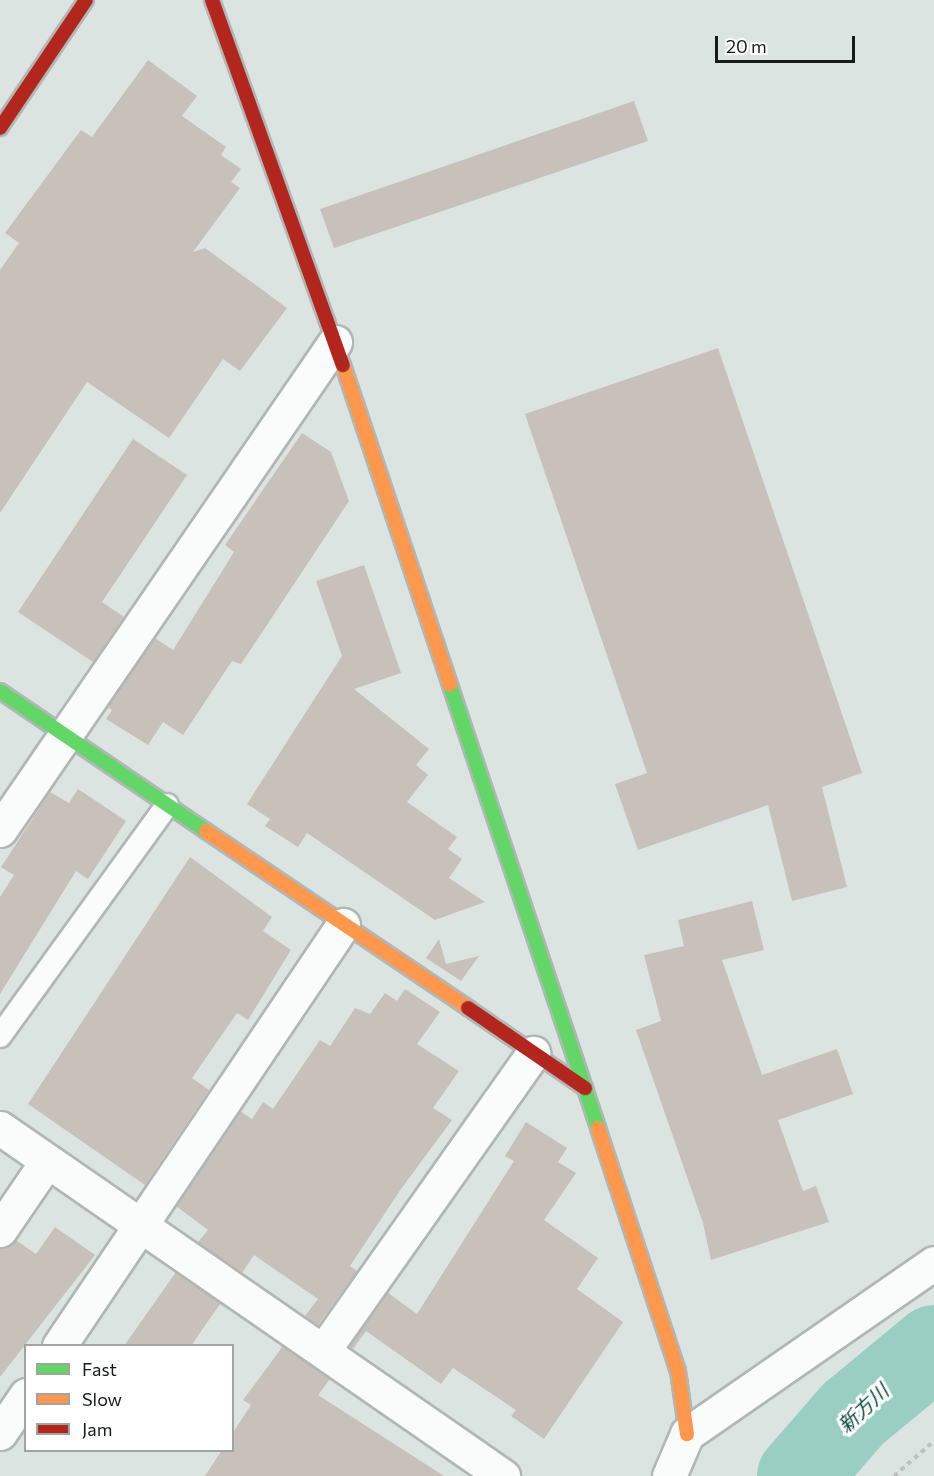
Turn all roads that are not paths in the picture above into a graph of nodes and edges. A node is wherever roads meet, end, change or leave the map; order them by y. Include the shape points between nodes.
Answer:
1 (86, 0) edge
2 (212, 0) edge
3 (0, 128) edge
4 (334, 342) junction
5 (0, 691) edge
6 (65, 735) junction
7 (166, 805) junction
8 (0, 830) edge
9 (344, 925) junction
10 (0, 1036) edge
11 (532, 1053) junction
12 (585, 1089) junction
13 (0, 1128) edge
14 (47, 1161) junction
15 (141, 1225) junction
16 (0, 1230) edge
17 (934, 1263) edge
18 (60, 1344) edge
19 (323, 1351) junction
20 (24, 1398) edge
21 (0, 1433) edge
22 (687, 1434) junction
23 (503, 1476) edge
24 (671, 1476) edge

1 - 3 street
2 - 4 street
4 - 6 street
4 - 12 street
5 - 6 street
6 - 7 street
6 - 8 street
7 - 9 street
7 - 10 lane
9 - 11 street
9 - 15 street
11 - 12 street
11 - 19 street
12 - 22 street via 678,1371
13 - 14 street
14 - 15 street
14 - 16 street
15 - 18 street
15 - 19 street
17 - 22 street
19 - 23 street
20 - 21 street
22 - 24 street

